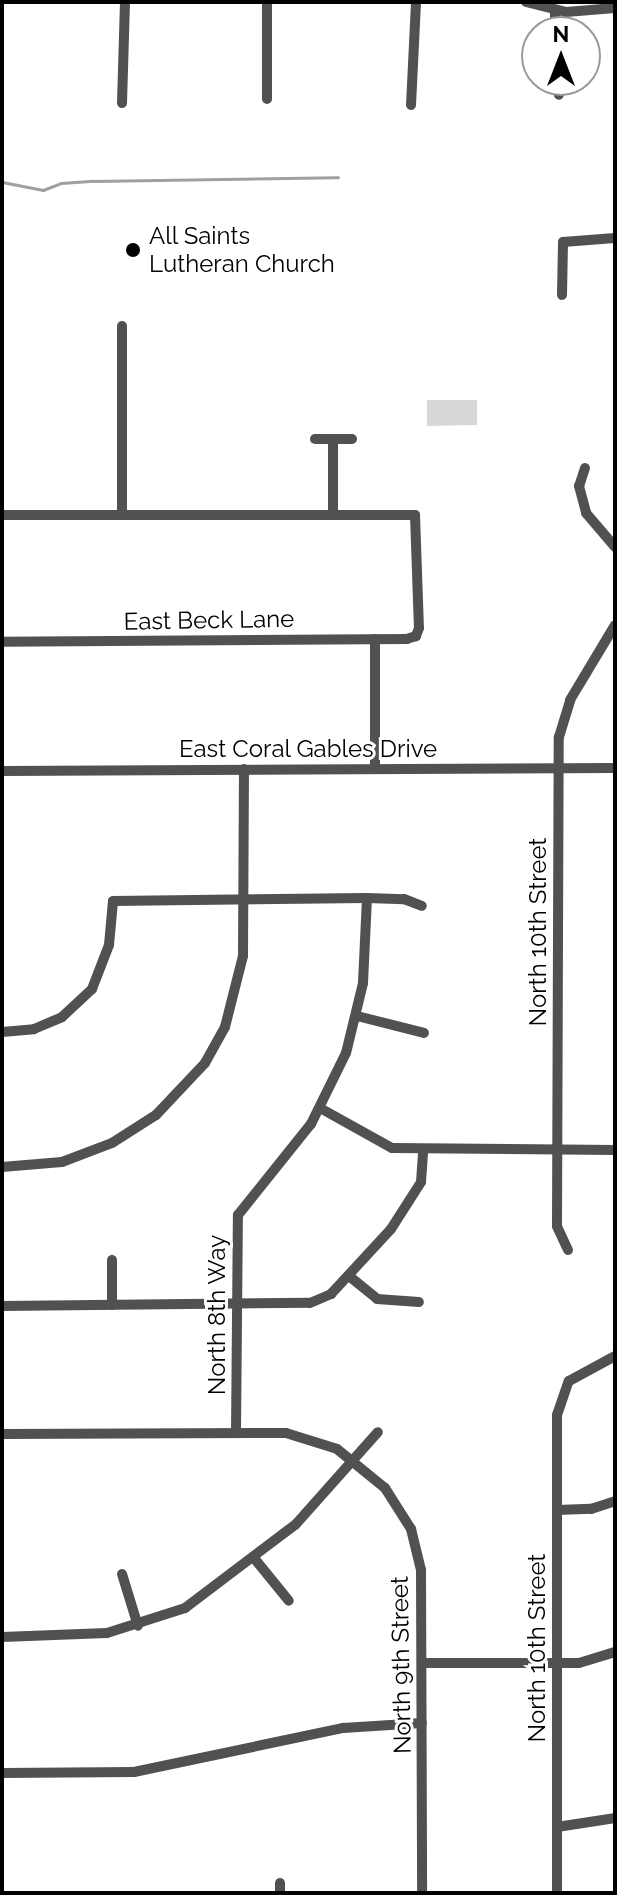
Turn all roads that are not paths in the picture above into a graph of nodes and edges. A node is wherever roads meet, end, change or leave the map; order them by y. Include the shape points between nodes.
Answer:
1 (125, 2) edge
2 (267, 2) edge
3 (416, 2) edge
4 (526, 2) edge
5 (615, 8) edge
6 (555, 11) junction
7 (555, 16) edge
8 (267, 99) dead end
9 (122, 103) dead end
10 (411, 105) dead end
11 (615, 238) edge
12 (562, 295) dead end
13 (122, 326) dead end
14 (315, 439) dead end
15 (333, 439) junction
16 (352, 439) dead end
17 (585, 468) dead end
18 (333, 514) junction
19 (2, 515) edge
20 (122, 515) junction
21 (615, 547) edge
22 (615, 625) edge
23 (375, 639) junction
24 (2, 642) edge
25 (375, 768) junction
26 (615, 768) edge
27 (244, 769) junction
28 (559, 769) junction
29 (2, 771) edge
30 (244, 898) junction
31 (367, 898) junction
32 (422, 906) dead end
33 (357, 1016) junction
34 (2, 1032) edge
35 (424, 1033) dead end
36 (320, 1108) junction
37 (423, 1150) junction
38 (557, 1150) junction
39 (615, 1150) edge
40 (2, 1167) edge
41 (568, 1250) dead end
42 (112, 1260) dead end
43 (349, 1276) junction
44 (419, 1302) dead end
45 (112, 1305) junction
46 (236, 1305) junction
47 (2, 1306) edge
48 (615, 1356) edge
49 (378, 1432) dead end
50 (236, 1433) junction
51 (2, 1434) edge
52 (353, 1459) junction
53 (615, 1501) edge
54 (557, 1510) junction
55 (254, 1558) junction
56 (122, 1574) dead end
57 (289, 1601) dead end
58 (138, 1626) junction
59 (2, 1637) edge
60 (615, 1652) edge
61 (422, 1663) junction
62 (558, 1663) junction
63 (422, 1723) junction
64 (2, 1773) edge
65 (615, 1818) edge
66 (557, 1827) junction
67 (422, 1893) edge
68 (557, 1893) edge

1 - 9 street
2 - 8 street
3 - 10 street
4 - 6 street
5 - 6 street
6 - 7 street
11 - 12 street via 563,242
13 - 20 street
14 - 15 street
15 - 16 street
15 - 18 street
17 - 21 street via 579,486 586,513
18 - 20 street
18 - 23 street, East Beck Lane via 415,515 416,636
19 - 20 street
22 - 28 street, North 10th Street via 563,714
23 - 24 street, East Beck Lane
23 - 25 street
25 - 27 street, East Coral Gables Drive
25 - 28 street, East Coral Gables Drive
26 - 28 street, East Coral Gables Drive
27 - 29 street, East Coral Gables Drive
27 - 30 street
28 - 38 street, North 10th Street
30 - 31 street
30 - 34 street via 113,901 109,945 92,989 62,1017 34,1029
30 - 40 street via 237,994 225,1027 191,1080 156,1115 102,1148 62,1162
31 - 32 street via 404,899
31 - 33 street, North 8th Way
33 - 35 street
33 - 36 street, North 8th Way
36 - 37 street via 384,1145
36 - 46 street, North 8th Way via 238,1215
37 - 38 street
37 - 43 street via 417,1191
38 - 39 street
38 - 41 street, North 10th Street via 557,1226
42 - 45 street
43 - 44 street via 377,1299
43 - 46 street via 310,1303
45 - 46 street
45 - 47 street
46 - 50 street, North 8th Way
48 - 54 street, North 10th Street via 569,1381 558,1404
49 - 52 street
50 - 51 street, North 9th Street
50 - 52 street, North 9th Street via 304,1437
52 - 55 street via 296,1524
52 - 61 street, North 9th Street via 385,1488 415,1542 421,1570
53 - 54 street via 591,1509
54 - 62 street, North 10th Street
55 - 57 street
55 - 58 street via 185,1608
56 - 58 street
58 - 59 street via 88,1636
60 - 62 street
61 - 62 street
61 - 63 street, North 9th Street
62 - 66 street, North 10th Street
63 - 64 street via 343,1728 134,1772
63 - 67 street, North 9th Street
65 - 66 street via 586,1827
66 - 68 street, North 10th Street

